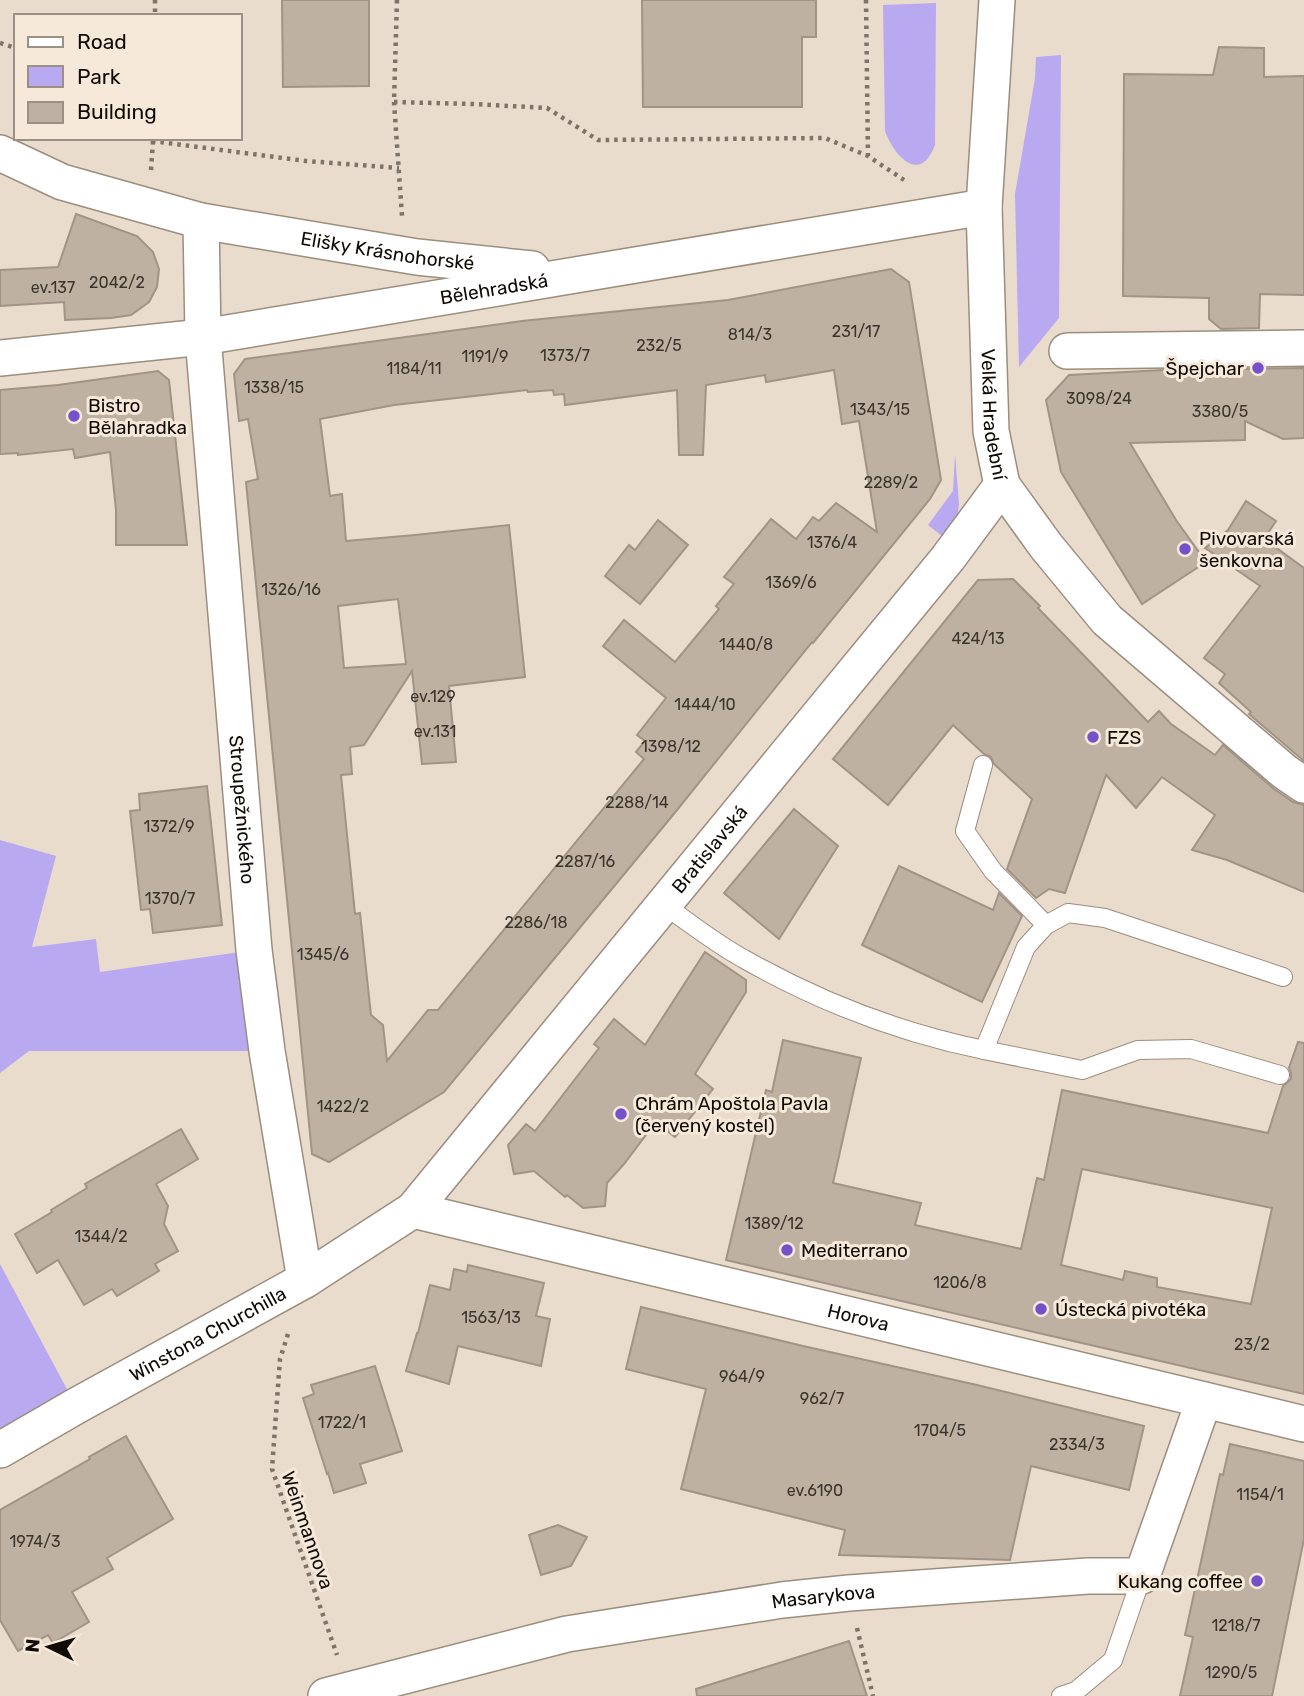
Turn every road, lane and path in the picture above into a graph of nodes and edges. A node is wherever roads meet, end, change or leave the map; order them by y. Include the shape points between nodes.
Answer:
1 (397, 0) edge
2 (866, 0) edge
3 (997, 0) edge
4 (394, 102) junction
5 (152, 141) dead end
6 (0, 153) edge
7 (868, 156) junction
8 (399, 167) junction
9 (904, 180) dead end
10 (984, 207) junction
11 (201, 220) junction
12 (405, 254) junction
13 (577, 274) junction
14 (203, 337) junction
15 (1304, 348) edge
16 (1067, 351) dead end
17 (0, 358) edge
18 (1002, 485) junction
19 (983, 765) dead end
20 (1304, 785) edge
21 (664, 905) junction
22 (1046, 925) junction
23 (1283, 977) dead end
24 (984, 1050) junction
25 (1280, 1075) dead end
26 (413, 1210) junction
27 (305, 1279) junction
28 (1204, 1400) junction
29 (1304, 1424) edge
30 (0, 1450) edge
31 (1142, 1576) junction
32 (849, 1593) junction
33 (340, 1665) dead end
34 (326, 1696) edge
35 (873, 1696) edge
36 (1061, 1696) edge

1 - 4 path
2 - 7 path
3 - 10 street, Velká Hradební
4 - 7 path via 547,108 598,139 825,138
4 - 8 path
5 - 8 path via 306,162
6 - 11 street, Elišky Krásnohorské via 62,182
7 - 9 path
8 - 12 path
10 - 13 street, Bělehradská
10 - 18 street, Velká Hradební via 991,431
11 - 12 street, Elišky Krásnohorské
11 - 14 street
12 - 13 street, Elišky Krásnohorské
13 - 14 street, Bělehradská
14 - 17 street, Bělehradská
14 - 27 street, Stroupežnického via 254,950
15 - 16 street
18 - 20 street, Velká Hradební via 1107,620
18 - 21 street, Bratislavská via 948,558
19 - 22 lane via 965,831 993,871
21 - 24 lane via 742,958 809,993 906,1030
21 - 26 street, Bratislavská
22 - 23 lane via 1068,913 1105,918
22 - 24 lane via 1026,947
24 - 25 lane via 1082,1070 1138,1050 1191,1049
26 - 27 street, Winstona Churchilla
26 - 28 street, Horova
27 - 30 street, Winstona Churchilla
27 - 33 path, Weinmannova via 280,1359 272,1468
28 - 29 street, Horova
28 - 31 street
31 - 32 street, Masarykova
31 - 36 lane via 1113,1660 1076,1691
32 - 34 street, Masarykova via 567,1634
32 - 35 path

